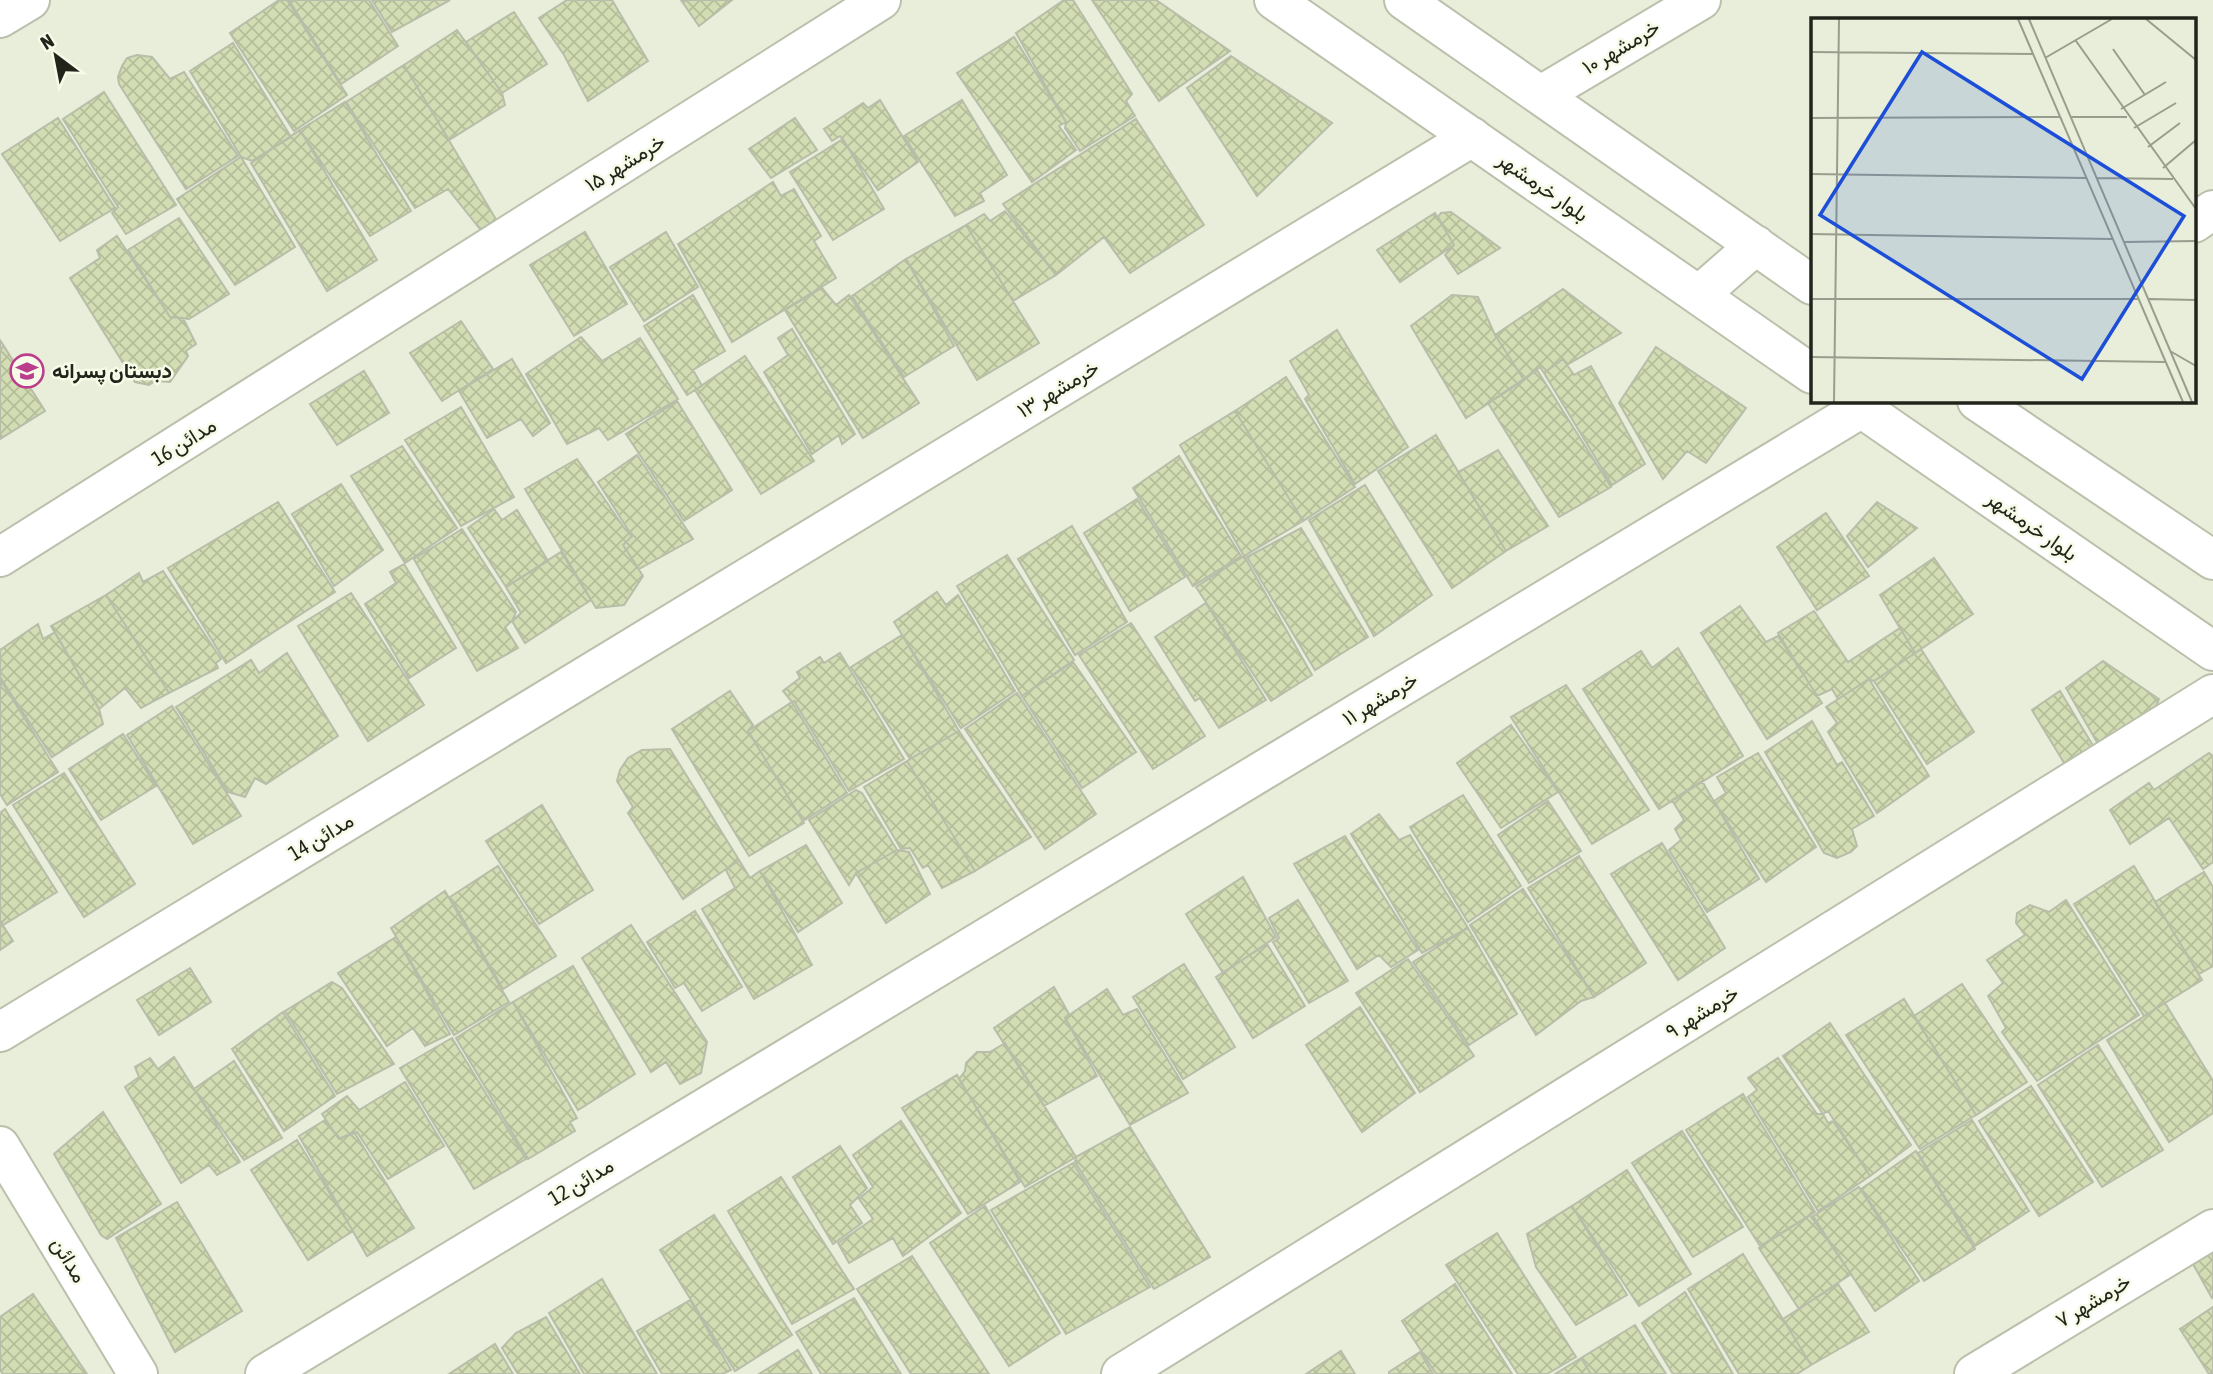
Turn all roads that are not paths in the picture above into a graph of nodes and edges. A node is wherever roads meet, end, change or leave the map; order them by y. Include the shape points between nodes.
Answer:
1 (30, 0) edge
2 (881, 0) edge
3 (1274, 0) edge
4 (1405, 0) edge
5 (1701, 0) edge
6 (0, 18) edge
7 (1541, 95) junction
8 (1472, 137) junction
9 (2213, 210) edge
10 (2196, 222) edge
11 (1756, 245) junction
12 (1811, 284) edge
13 (1699, 295) junction
14 (368, 326) joint
15 (1811, 372) edge
16 (1979, 402) edge
17 (1857, 404) edge
18 (0, 557) edge
19 (2213, 561) edge
20 (643, 641) joint
21 (2213, 651) edge
22 (2213, 694) edge
23 (898, 991) joint
24 (0, 1032) edge
25 (0, 1146) edge
26 (2213, 1229) edge
27 (138, 1374) edge
28 (265, 1374) edge
29 (1121, 1374) edge
30 (1974, 1374) edge

1 - 6 street
2 - 14 street, خرمشهر ۱۵
3 - 8 street, بلوار خرمشهر
4 - 7 street
5 - 7 street, خرمشهر ۱۰
7 - 11 street
8 - 13 street, بلوار خرمشهر
8 - 20 street, خرمشهر ۱۳
9 - 10 street
11 - 12 street
11 - 13 street
13 - 15 street, بلوار خرمشهر
14 - 18 street, مدائن 16
16 - 19 street
17 - 21 street, بلوار خرمشهر
17 - 23 street, خرمشهر ۱۱
20 - 24 street, مدائن 14
22 - 29 street, خرمشهر ۹
23 - 28 street, مدائن 12
25 - 27 street, مدائن
26 - 30 street, خرمشهر ۷

